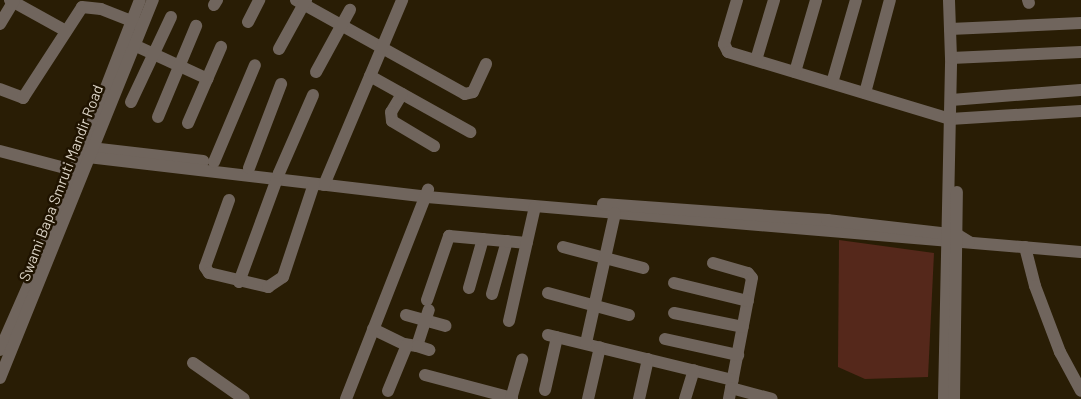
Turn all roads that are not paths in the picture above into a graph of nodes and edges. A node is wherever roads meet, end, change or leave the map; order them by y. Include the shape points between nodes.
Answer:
1 (140, 0) edge
2 (153, 0) edge
3 (259, 0) edge
4 (402, 0) edge
5 (737, 0) edge
6 (774, 0) edge
7 (816, 0) edge
8 (856, 0) edge
9 (890, 0) edge
10 (948, 0) edge
11 (954, 0) edge
12 (11, 1) edge
13 (302, 1) edge
14 (97, 4) edge
15 (350, 10) dead end
16 (171, 17) dead end
17 (248, 22) dead end
18 (137, 23) junction
19 (1081, 23) edge
20 (0, 24) edge
21 (196, 26) dead end
22 (341, 26) junction
23 (953, 29) junction
24 (66, 31) junction
25 (134, 45) junction
26 (222, 47) dead end
27 (279, 49) dead end
28 (382, 49) junction
29 (1081, 52) edge
30 (154, 54) junction
31 (954, 58) junction
32 (756, 60) junction
33 (486, 64) dead end
34 (255, 65) dead end
35 (179, 66) junction
36 (316, 72) dead end
37 (795, 72) junction
38 (370, 76) junction
39 (208, 79) junction
40 (832, 83) junction
41 (281, 84) dead end
42 (0, 89) edge
43 (1081, 90) edge
44 (865, 93) junction
45 (402, 94) junction
46 (312, 95) dead end
47 (954, 100) junction
48 (131, 102) dead end
49 (1081, 111) edge
50 (158, 117) dead end
51 (954, 119) junction
52 (188, 123) dead end
53 (470, 132) dead end
54 (434, 146) dead end
55 (0, 151) edge
56 (89, 153) junction
57 (214, 162) junction
58 (250, 168) junction
59 (77, 172) junction
60 (277, 176) junction
61 (321, 182) junction
62 (428, 193) junction
63 (229, 200) dead end
64 (535, 207) junction
65 (615, 213) junction
66 (483, 239) junction
67 (956, 239) junction
68 (507, 241) junction
69 (527, 244) junction
70 (563, 247) dead end
71 (1025, 247) junction
72 (1081, 252) edge
73 (605, 259) junction
74 (713, 263) dead end
75 (643, 268) dead end
76 (239, 282) junction
77 (674, 283) dead end
78 (469, 288) dead end
79 (548, 292) dead end
80 (492, 294) dead end
81 (748, 301) junction
82 (594, 305) junction
83 (427, 310) junction
84 (674, 313) dead end
85 (406, 314) dead end
86 (629, 315) dead end
87 (509, 321) dead end
88 (446, 326) dead end
89 (743, 327) junction
90 (373, 329) junction
91 (665, 339) dead end
92 (586, 343) junction
93 (412, 346) junction
94 (600, 347) junction
95 (0, 350) edge
96 (429, 350) dead end
97 (738, 355) junction
98 (648, 359) junction
99 (522, 360) dead end
100 (192, 363) dead end
101 (694, 370) junction
102 (425, 375) dead end
103 (0, 378) edge
104 (731, 389) edge
105 (545, 390) dead end
106 (388, 391) dead end
107 (1081, 391) edge
108 (512, 398) edge
109 (244, 399) edge
110 (346, 399) edge
111 (588, 399) edge
112 (639, 399) edge
113 (686, 399) edge
114 (772, 399) edge
115 (944, 399) edge
116 (954, 399) edge

1 - 18 street
2 - 18 street, Swami Bapa Smruti Mandir Road
3 - 17 street
4 - 28 street
5 - 32 street via 724,49
6 - 32 street
7 - 37 street
8 - 40 street
9 - 44 street
10 - 23 street
11 - 23 street
12 - 20 street
12 - 24 street
13 - 22 street
13 - 27 street
14 - 18 street
14 - 24 street via 82,7
15 - 22 street
16 - 30 street
18 - 25 street, Swami Bapa Smruti Mandir Road
18 - 59 street
19 - 23 street
21 - 35 street
22 - 28 street
22 - 36 street
23 - 31 street
24 - 42 street via 23,98
25 - 30 street
25 - 56 street, Swami Bapa Smruti Mandir Road
26 - 39 street
28 - 33 street via 470,94
28 - 38 street
29 - 31 street
30 - 35 street
30 - 48 street
31 - 47 street
32 - 37 street
34 - 57 street
35 - 39 street
35 - 50 street
37 - 40 street
38 - 45 street
38 - 61 street
39 - 52 street
40 - 44 street
41 - 58 street
43 - 47 street
44 - 51 street
45 - 53 street
45 - 54 street via 391,112 392,122
46 - 60 street
47 - 51 street
49 - 51 street
51 - 67 street
55 - 59 street
56 - 57 street
56 - 59 street, Swami Bapa Smruti Mandir Road
56 - 60 street
57 - 58 street
58 - 60 street
59 - 95 street
59 - 103 street, Swami Bapa Smruti Mandir Road
60 - 61 street
60 - 76 street
61 - 62 street
61 - 76 street via 283,277 268,287
62 - 64 street
62 - 67 street via 827,220
62 - 90 street
63 - 76 street via 205,267 208,273
64 - 65 street
64 - 69 street
65 - 67 street
65 - 73 street
66 - 68 street
66 - 78 street
66 - 83 street via 449,236
67 - 71 street
67 - 115 street
67 - 116 street
68 - 69 street
68 - 80 street
69 - 87 street
70 - 73 street
71 - 72 street
71 - 107 street via 1035,286 1060,352
73 - 75 street
73 - 82 street
74 - 81 street via 748,273 752,278
77 - 81 street
79 - 82 street
81 - 89 street
82 - 86 street
82 - 92 street
83 - 85 street
83 - 88 street
83 - 93 street
84 - 89 street
89 - 97 street
90 - 93 street
90 - 110 street
91 - 97 street
92 - 94 street
92 - 105 street via 552,336
93 - 96 street
93 - 106 street
94 - 98 street
94 - 111 street
97 - 104 street
98 - 101 street
98 - 112 street
99 - 108 street
100 - 109 street
101 - 104 street
101 - 113 street
102 - 108 street
104 - 114 street

